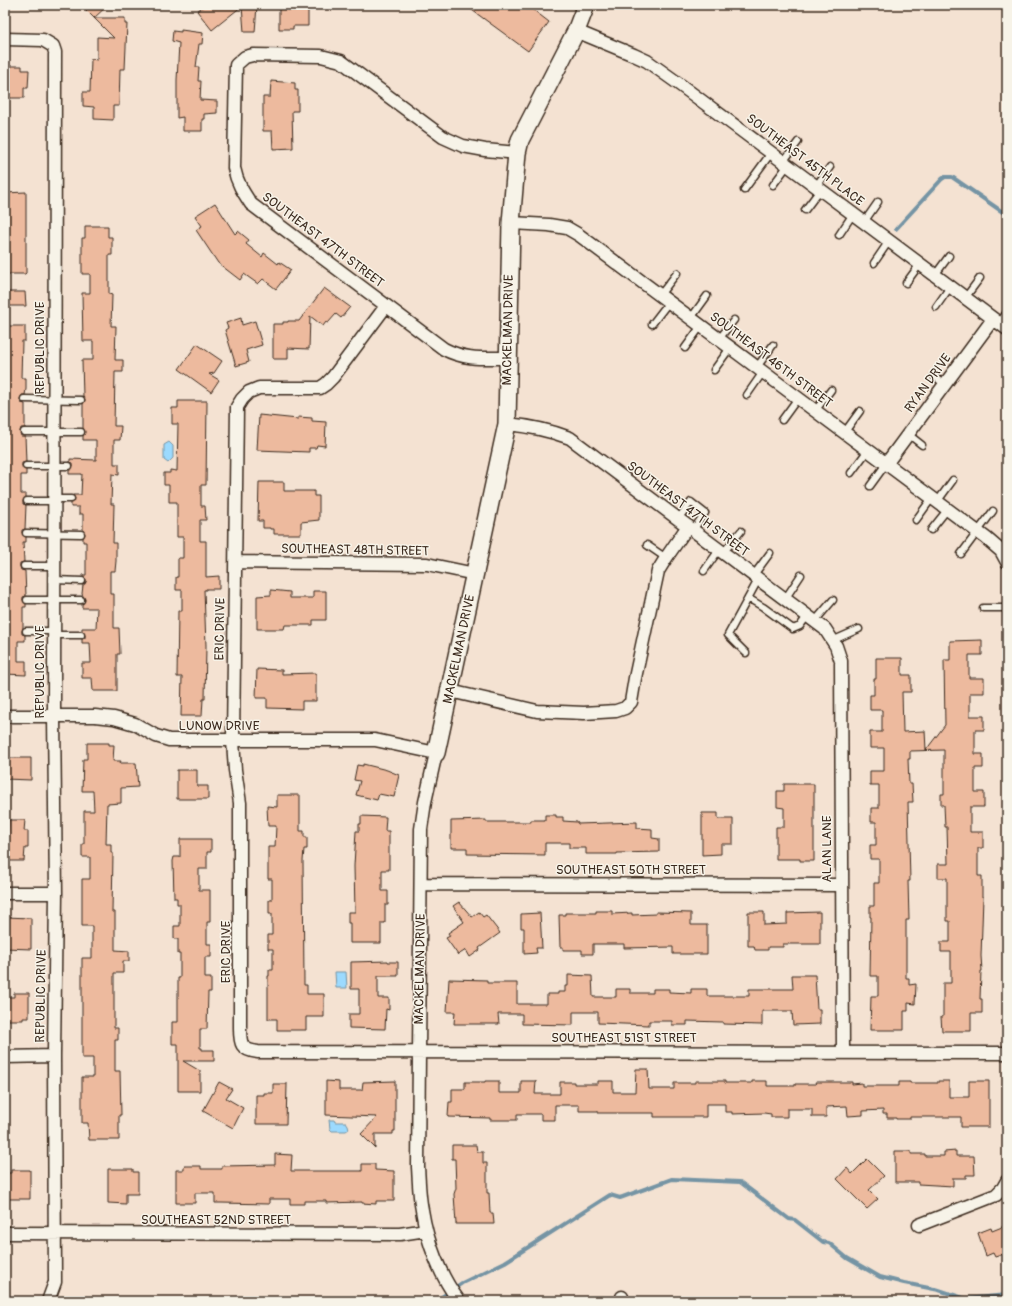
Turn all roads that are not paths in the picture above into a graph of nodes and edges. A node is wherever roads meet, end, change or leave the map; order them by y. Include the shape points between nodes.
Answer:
1 (586, 5) edge
2 (576, 31) junction
3 (5, 39) edge
4 (798, 142) dead end
5 (517, 153) junction
6 (771, 153) junction
7 (785, 164) junction
8 (830, 166) dead end
9 (773, 185) dead end
10 (818, 188) junction
11 (744, 190) dead end
12 (878, 202) dead end
13 (805, 210) dead end
14 (854, 214) junction
15 (864, 222) junction
16 (511, 223) junction
17 (839, 235) dead end
18 (889, 241) junction
19 (949, 256) dead end
20 (874, 262) dead end
21 (920, 264) junction
22 (677, 273) dead end
23 (935, 275) junction
24 (980, 278) dead end
25 (906, 283) dead end
26 (950, 287) junction
27 (707, 296) dead end
28 (965, 298) junction
29 (665, 299) junction
30 (386, 306) junction
31 (936, 307) dead end
32 (1007, 312) edge
33 (690, 318) junction
34 (734, 320) dead end
35 (652, 324) dead end
36 (1000, 324) edge
37 (701, 326) junction
38 (719, 339) junction
39 (773, 345) dead end
40 (685, 348) dead end
41 (730, 348) junction
42 (508, 358) junction
43 (714, 370) dead end
44 (760, 370) junction
45 (934, 376) dead end
46 (944, 384) junction
47 (831, 390) dead end
48 (747, 395) dead end
49 (798, 398) junction
50 (24, 399) dead end
51 (54, 400) junction
52 (81, 400) dead end
53 (815, 411) junction
54 (860, 411) dead end
55 (782, 420) dead end
56 (507, 424) junction
57 (24, 432) dead end
58 (54, 432) junction
59 (81, 432) dead end
60 (844, 432) junction
61 (908, 434) junction
62 (922, 445) dead end
63 (868, 450) junction
64 (886, 464) junction
65 (26, 466) dead end
66 (54, 466) junction
67 (69, 466) dead end
68 (851, 473) dead end
69 (953, 480) dead end
70 (870, 486) dead end
71 (71, 499) dead end
72 (54, 500) junction
73 (27, 501) dead end
74 (939, 504) junction
75 (993, 510) dead end
76 (678, 519) junction
77 (916, 520) dead end
78 (691, 528) junction
79 (931, 530) dead end
80 (741, 531) dead end
81 (977, 532) junction
82 (26, 533) dead end
83 (54, 534) junction
84 (81, 534) dead end
85 (648, 545) dead end
86 (721, 552) junction
87 (770, 553) dead end
88 (960, 554) dead end
89 (1004, 557) edge
90 (666, 558) junction
91 (235, 562) junction
92 (24, 566) dead end
93 (54, 566) junction
94 (704, 571) dead end
95 (475, 574) junction
96 (801, 575) dead end
97 (756, 578) junction
98 (54, 580) junction
99 (82, 581) dead end
100 (748, 598) junction
101 (785, 599) junction
102 (27, 600) dead end
103 (54, 600) junction
104 (81, 600) dead end
105 (833, 600) dead end
106 (983, 608) dead end
107 (1007, 608) edge
108 (811, 618) junction
109 (859, 629) dead end
110 (26, 631) dead end
111 (54, 633) junction
112 (81, 635) dead end
113 (835, 643) junction
114 (746, 653) dead end
115 (450, 691) junction
116 (5, 716) edge
117 (54, 716) junction
118 (233, 741) junction
119 (436, 753) junction
120 (421, 884) junction
121 (842, 885) junction
122 (5, 893) edge
123 (56, 893) junction
124 (243, 1047) joint
125 (420, 1052) junction
126 (842, 1053) junction
127 (1007, 1053) edge
128 (54, 1056) junction
129 (5, 1057) edge
130 (1007, 1181) edge
131 (918, 1225) dead end
132 (426, 1230) junction
133 (5, 1233) edge
134 (54, 1233) junction
135 (457, 1298) edge
136 (48, 1301) edge

1 - 2 street, MACKELMAN DRIVE
2 - 5 street, MACKELMAN DRIVE via 520,140
2 - 6 street, SOUTHEAST 45TH PLACE via 647,61
3 - 51 street, REPUBLIC DRIVE via 43,40 54,49
4 - 7 lane
5 - 16 street, MACKELMAN DRIVE
5 - 30 street, SOUTHEAST 47TH STREET via 463,146 443,137 341,61 321,56 253,55 240,60 234,74 234,168 241,189 251,204
6 - 7 street, SOUTHEAST 45TH PLACE
6 - 11 lane
7 - 9 lane
7 - 10 street, SOUTHEAST 45TH PLACE
8 - 10 lane
10 - 13 lane
10 - 14 street, SOUTHEAST 45TH PLACE
12 - 15 lane
14 - 15 street, SOUTHEAST 45TH PLACE
14 - 17 lane
15 - 18 street, SOUTHEAST 45TH PLACE
16 - 29 street, SOUTHEAST 46TH STREET via 567,228
16 - 42 street, MACKELMAN DRIVE
18 - 20 lane
18 - 21 street, SOUTHEAST 45TH PLACE
19 - 23 lane
21 - 23 street, SOUTHEAST 45TH PLACE
21 - 25 lane
22 - 29 lane
23 - 26 street, SOUTHEAST 45TH PLACE
24 - 28 lane
26 - 28 street, SOUTHEAST 45TH PLACE
26 - 31 lane
27 - 33 lane
28 - 36 street, SOUTHEAST 45TH PLACE
29 - 33 street, SOUTHEAST 46TH STREET
29 - 35 lane
30 - 42 street, SOUTHEAST 47TH STREET via 444,350 455,355 472,358
30 - 91 street, ERIC DRIVE via 326,384 320,388 259,388 249,392 237,407
32 - 36 lane
33 - 37 street, SOUTHEAST 46TH STREET
34 - 38 lane
36 - 46 street, RYAN DRIVE
37 - 38 street, SOUTHEAST 46TH STREET
37 - 40 lane
38 - 41 street, SOUTHEAST 46TH STREET
39 - 44 lane
41 - 43 lane
41 - 44 street, SOUTHEAST 46TH STREET
42 - 56 street, MACKELMAN DRIVE
44 - 48 lane
44 - 49 street, SOUTHEAST 46TH STREET
45 - 46 lane
46 - 61 street, RYAN DRIVE
47 - 53 lane
49 - 53 street, SOUTHEAST 46TH STREET
49 - 55 lane
50 - 51 lane
51 - 52 lane
51 - 58 street, REPUBLIC DRIVE
53 - 60 street, SOUTHEAST 46TH STREET
54 - 60 lane
56 - 76 street, SOUTHEAST 47TH STREET via 531,426 570,438
56 - 95 street, MACKELMAN DRIVE
57 - 58 lane
58 - 59 lane
58 - 66 street, REPUBLIC DRIVE
60 - 63 street, SOUTHEAST 46TH STREET
61 - 62 lane
61 - 64 street, RYAN DRIVE
63 - 64 street, SOUTHEAST 46TH STREET
63 - 68 lane
64 - 70 lane
64 - 74 street, SOUTHEAST 46TH STREET
65 - 66 lane
66 - 67 lane
66 - 72 street, REPUBLIC DRIVE
69 - 74 lane
71 - 72 lane
72 - 73 lane
72 - 83 street, REPUBLIC DRIVE
74 - 77 lane
74 - 79 lane
74 - 81 street, SOUTHEAST 46TH STREET
75 - 81 lane
76 - 78 street, SOUTHEAST 47TH STREET
76 - 78 lane via 690,502 705,513
78 - 86 street, SOUTHEAST 47TH STREET
78 - 90 street
80 - 86 lane
81 - 88 lane
81 - 89 street, SOUTHEAST 46TH STREET
82 - 83 lane
83 - 84 lane
83 - 93 street, REPUBLIC DRIVE
85 - 90 lane
86 - 94 lane
86 - 97 street, SOUTHEAST 47TH STREET
87 - 97 lane
90 - 115 street via 658,571 654,585 631,702 625,708 584,713 537,711
91 - 95 street, SOUTHEAST 48TH STREET via 427,564
91 - 118 street, ERIC DRIVE
92 - 93 lane
93 - 98 street, REPUBLIC DRIVE
95 - 115 street, MACKELMAN DRIVE
96 - 101 lane
97 - 100 lane
97 - 101 street, SOUTHEAST 47TH STREET
98 - 99 lane
98 - 103 street, REPUBLIC DRIVE
100 - 108 lane via 793,630
100 - 114 lane via 728,635
101 - 108 street, SOUTHEAST 47TH STREET
102 - 103 lane
103 - 104 lane
103 - 111 street, REPUBLIC DRIVE
105 - 108 lane
106 - 107 lane
108 - 113 street, SOUTHEAST 47TH STREET via 825,629
109 - 113 lane
110 - 111 lane
111 - 112 lane
111 - 117 street, REPUBLIC DRIVE
113 - 121 street, ALAN LANE via 841,662
115 - 119 street, MACKELMAN DRIVE
116 - 117 street, LUNOW DRIVE
117 - 118 street, LUNOW DRIVE via 114,718 135,724 169,740
117 - 123 street, REPUBLIC DRIVE
118 - 119 street, LUNOW DRIVE via 375,740
118 - 124 street, ERIC DRIVE via 240,803 240,1028
119 - 120 street, MACKELMAN DRIVE via 421,829
120 - 121 street, SOUTHEAST 50TH STREET
120 - 125 street, MACKELMAN DRIVE
121 - 126 street, ALAN LANE
122 - 123 street
123 - 128 street, REPUBLIC DRIVE
124 - 125 street, SOUTHEAST 51ST STREET via 248,1051 258,1052
125 - 126 street, SOUTHEAST 51ST STREET
125 - 132 street, MACKELMAN DRIVE via 418,1167 421,1209
126 - 127 street, SOUTHEAST 51ST STREET
128 - 129 street
128 - 134 street, REPUBLIC DRIVE
130 - 131 street via 996,1195
132 - 134 street, SOUTHEAST 52ND STREET via 400,1234
132 - 135 street, MACKELMAN DRIVE via 444,1278
133 - 134 street, SOUTHEAST 52ND STREET
134 - 136 street, REPUBLIC DRIVE via 55,1282

